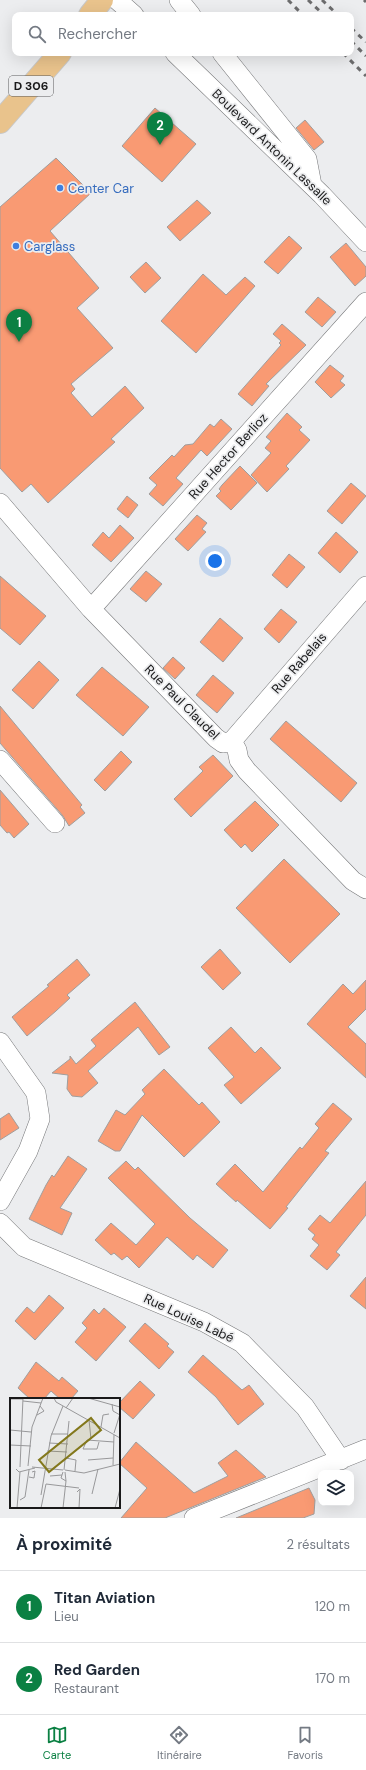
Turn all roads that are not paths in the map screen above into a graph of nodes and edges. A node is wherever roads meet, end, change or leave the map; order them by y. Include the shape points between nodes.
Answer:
1 (102, 0) edge
2 (117, 0) edge
3 (179, 0) edge
4 (92, 12) edge
5 (131, 12) edge
6 (189, 12) edge
7 (57, 56) edge
8 (178, 56) edge
9 (224, 56) edge
10 (1, 121) edge
11 (312, 185) junction
12 (366, 242) edge
13 (366, 302) edge
14 (0, 503) edge
15 (366, 586) edge
16 (91, 609) junction
17 (232, 741) junction
18 (0, 760) edge
19 (55, 823) dead end
20 (366, 889) edge
21 (0, 1042) edge
22 (0, 1201) edge
23 (0, 1223) edge
24 (366, 1449) edge
25 (341, 1460) junction
26 (194, 1518) edge

1 - 4 main road
2 - 5 street
3 - 6 street
7 - 10 main road, D 306
8 - 11 street, Boulevard Antonin Lassalle
9 - 11 street via 307,159
11 - 12 street, Boulevard Antonin Lassalle
13 - 16 street, Rue Hector Berlioz
14 - 16 street, Rue Paul Claudel
15 - 17 street, Rue Rabelais
16 - 17 street, Rue Paul Claudel via 216,738 223,743
17 - 20 street, Rue Paul Claudel via 239,760 247,771 353,881
18 - 19 street
21 - 22 street via 36,1093 40,1119 28,1151
23 - 25 street, Rue Louise Labé via 24,1247 204,1322 242,1343 305,1407
24 - 25 street
25 - 26 street

